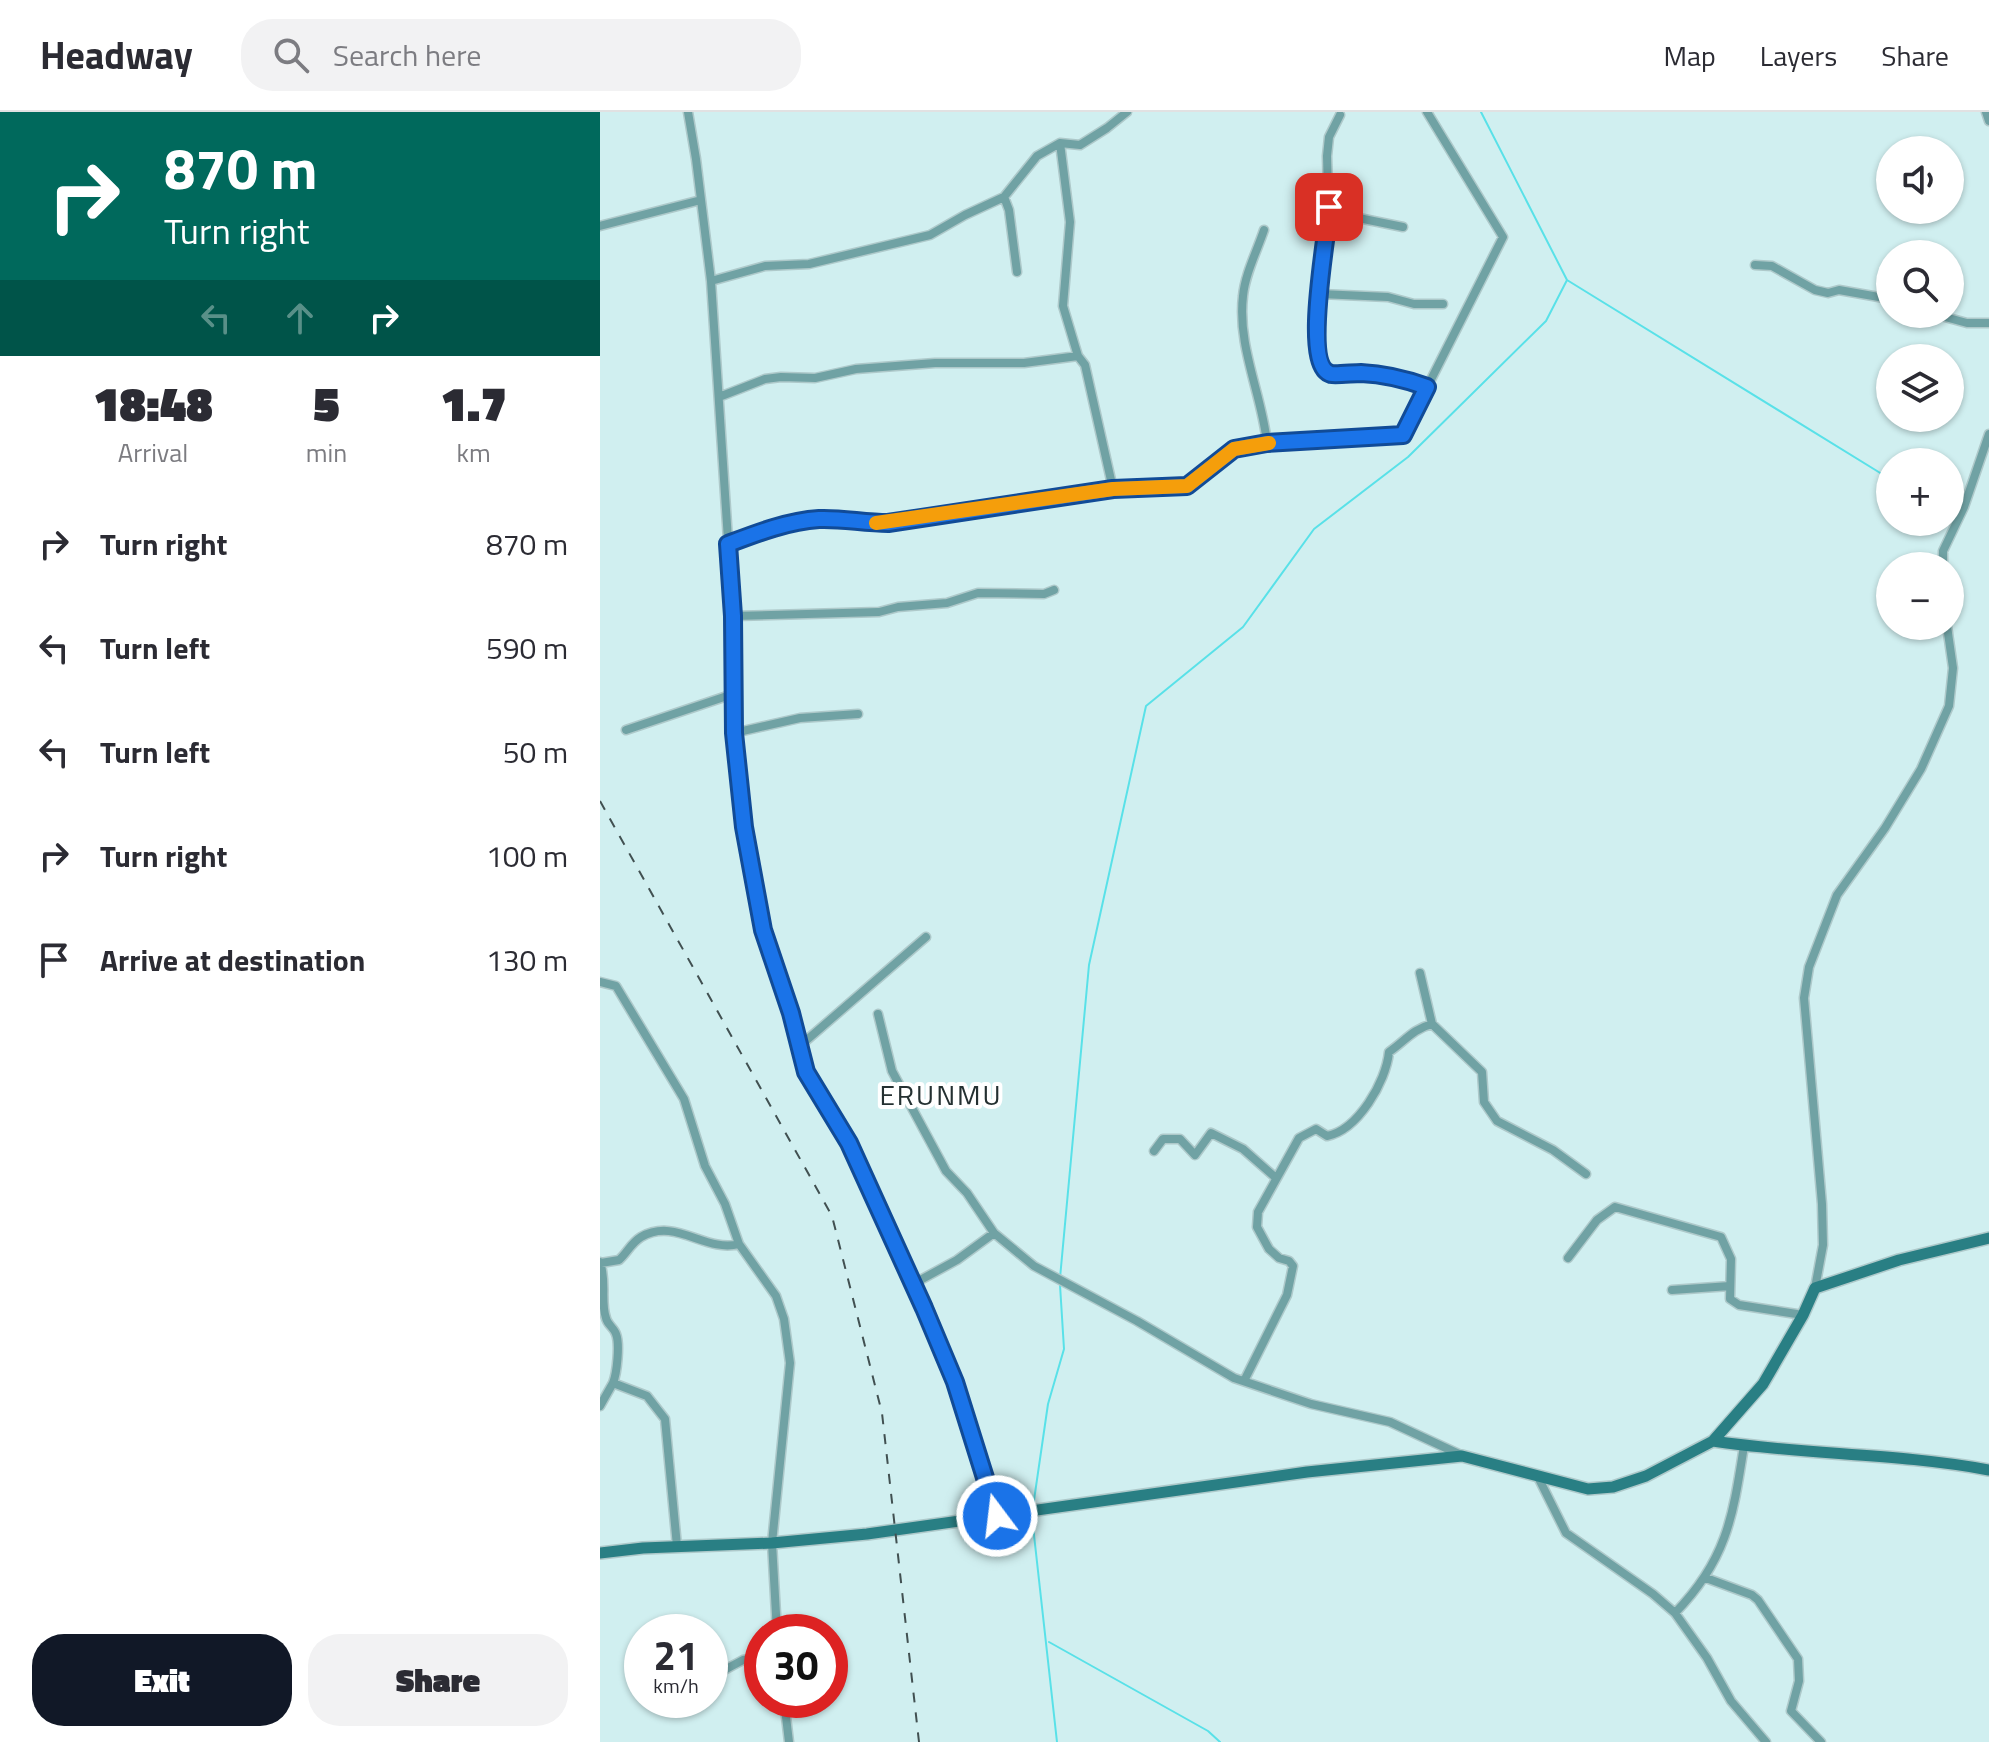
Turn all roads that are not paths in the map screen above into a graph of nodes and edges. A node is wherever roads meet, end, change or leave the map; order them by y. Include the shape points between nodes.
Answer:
1 (688, 112) edge
2 (1127, 112) edge
3 (1427, 112) edge
4 (1986, 112) edge
5 (1340, 115) dead end
6 (1989, 121) edge
7 (1060, 143) junction
8 (1004, 197) junction
9 (701, 200) junction
10 (1329, 212) junction
11 (600, 226) edge
12 (1403, 227) dead end
13 (1264, 230) dead end
14 (1755, 265) dead end
15 (1017, 272) dead end
16 (711, 281) junction
17 (1320, 294) junction
18 (1876, 297) edge
19 (1443, 304) dead end
20 (1964, 322) edge
21 (1989, 323) edge
22 (1078, 356) junction
23 (1427, 387) junction
24 (719, 397) junction
25 (1989, 434) edge
26 (1267, 443) junction
27 (1113, 489) junction
28 (728, 544) junction
29 (1943, 552) edge
30 (1054, 590) dead end
31 (733, 616) junction
32 (1949, 640) edge
33 (733, 694) junction
34 (858, 714) dead end
35 (626, 730) dead end
36 (734, 733) junction
37 (926, 937) dead end
38 (1420, 973) dead end
39 (600, 982) edge
40 (878, 1014) dead end
41 (1432, 1024) junction
42 (801, 1045) junction
43 (1154, 1151) dead end
44 (1586, 1174) dead end
45 (1276, 1178) junction
46 (994, 1233) junction
47 (1989, 1238) edge
48 (739, 1244) junction
49 (1568, 1258) dead end
50 (600, 1262) edge
51 (913, 1284) junction
52 (1730, 1286) junction
53 (1815, 1288) junction
54 (1672, 1290) dead end
55 (1803, 1315) junction
56 (1244, 1381) junction
57 (613, 1383) junction
58 (600, 1406) edge
59 (1713, 1441) junction
60 (1744, 1446) junction
61 (1462, 1456) junction
62 (1989, 1470) edge
63 (1537, 1475) junction
64 (997, 1516) junction
65 (772, 1543) junction
66 (677, 1546) junction
67 (600, 1553) edge
68 (1706, 1578) junction
69 (1675, 1613) junction
70 (776, 1614) edge
71 (786, 1718) edge
72 (789, 1742) edge
73 (1766, 1742) edge
74 (1821, 1742) edge

1 - 9 street
2 - 7 street via 1080,145
3 - 23 street via 1503,237
4 - 6 street
5 - 10 street via 1329,137
7 - 8 street via 1037,156
7 - 22 street via 1070,222 1063,306
8 - 15 street
8 - 16 street via 930,235
9 - 11 street
9 - 16 street
10 - 12 street
10 - 17 street
13 - 26 street via 1243,295 1247,352
14 - 18 street via 1772,266 1815,290
16 - 24 street
17 - 19 street
17 - 23 street via 1315,334 1322,369 1331,374 1387,374
20 - 21 street
22 - 24 street via 781,377
22 - 27 street via 1085,365
23 - 26 street via 1403,435
24 - 28 street
25 - 29 street
26 - 27 street via 1234,449 1187,486
27 - 28 street via 888,523 801,521
28 - 31 street
30 - 31 street via 978,593 879,612
31 - 33 street
32 - 53 street via 1949,706 1921,769 1837,895 1809,967 1804,998 1823,1245
33 - 35 street
33 - 36 street
34 - 36 street via 800,718
36 - 42 street via 763,930
37 - 42 street
38 - 41 street
39 - 48 street via 616,986 624,997 684,1099 705,1166
40 - 46 street via 892,1071 931,1145
41 - 44 street via 1482,1072 1484,1102 1497,1121
41 - 45 street via 1416,1029 1389,1052 1380,1084 1339,1134 1327,1136 1316,1129 1299,1138
42 - 51 street via 806,1072 849,1143
43 - 45 street via 1163,1139 1180,1139 1195,1155 1211,1133 1243,1149
45 - 56 street via 1258,1212 1257,1227 1269,1249 1293,1266 1287,1295
46 - 51 street
46 - 56 street via 1034,1266
47 - 53 street
48 - 50 street via 730,1247 663,1230 638,1239 619,1260
48 - 65 street via 776,1296 788,1335 790,1363
49 - 52 street via 1597,1220 1615,1207 1721,1237 1731,1259
50 - 57 street via 605,1318 618,1342
51 - 64 street via 955,1382
52 - 54 street
52 - 55 street via 1730,1299 1739,1305
53 - 55 street
55 - 59 street via 1763,1384
56 - 61 street via 1311,1404 1390,1422
57 - 58 street
57 - 66 street via 647,1396 665,1419
59 - 60 street
59 - 63 street via 1613,1487 1588,1489
60 - 62 street via 1892,1456
60 - 68 street via 1726,1538
61 - 63 street
61 - 64 street
63 - 69 street via 1566,1533
64 - 65 street
65 - 66 street
65 - 70 street
66 - 67 street
68 - 69 street
68 - 74 street via 1758,1600 1798,1659 1791,1711
69 - 73 street via 1731,1701
71 - 72 street

